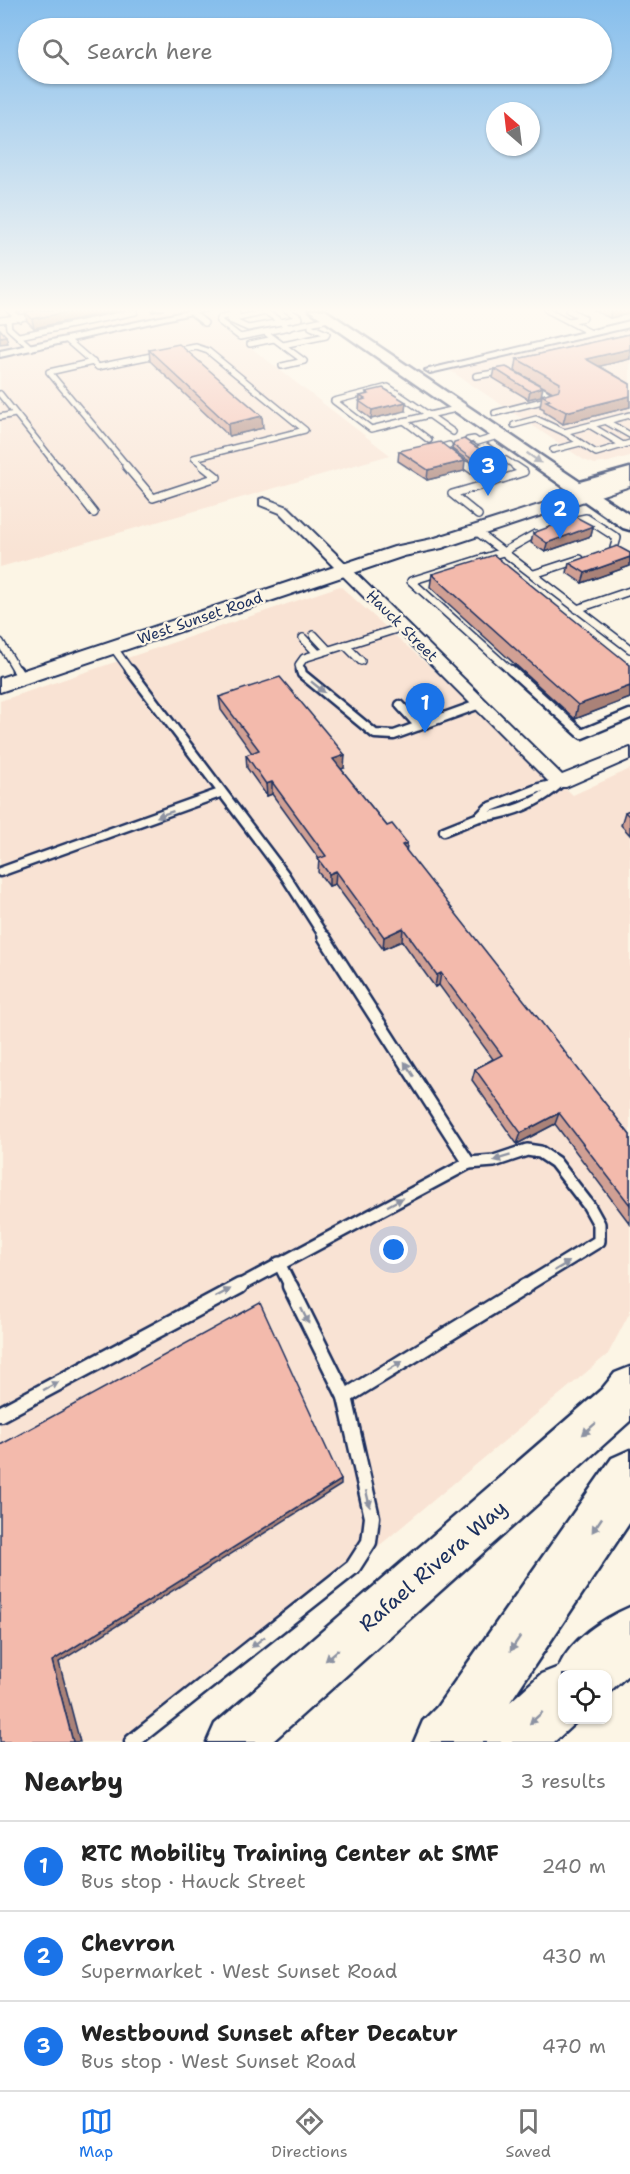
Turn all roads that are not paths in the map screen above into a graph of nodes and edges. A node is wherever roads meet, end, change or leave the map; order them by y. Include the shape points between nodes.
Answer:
1 (64, 391) edge
2 (257, 391) edge
3 (371, 391) edge
4 (394, 391) edge
5 (436, 391) edge
6 (462, 391) edge
7 (543, 391) edge
8 (0, 394) edge
9 (461, 408) junction
10 (495, 413) junction
11 (15, 414) junction
12 (630, 415) edge
13 (429, 416) junction
14 (0, 417) edge
15 (404, 422) junction
16 (607, 422) junction
17 (591, 426) junction
18 (507, 430) junction
19 (453, 432) dead end
20 (564, 432) junction
21 (630, 435) edge
22 (429, 440) dead end
23 (580, 443) junction
24 (628, 448) edge
25 (451, 450) edge
26 (553, 450) junction
27 (630, 466) edge
28 (630, 473) edge
29 (587, 479) junction
30 (630, 482) edge
31 (490, 483) junction
32 (630, 500) edge
33 (264, 502) dead end
34 (94, 513) dead end
35 (477, 523) junction
36 (562, 524) edge
37 (630, 524) edge
38 (535, 534) edge
39 (614, 548) junction
40 (503, 552) junction
41 (604, 552) edge
42 (622, 554) edge
43 (584, 558) edge
44 (345, 569) junction
45 (534, 574) junction
46 (630, 591) edge
47 (578, 609) junction
48 (403, 627) junction
49 (314, 635) dead end
50 (303, 638) dead end
51 (0, 642) edge
52 (345, 645) junction
53 (113, 647) junction
54 (630, 649) edge
55 (328, 650) junction
56 (317, 653) junction
57 (361, 662) dead end
58 (22, 678) junction
59 (0, 685) edge
60 (480, 704) junction
61 (400, 705) dead end
62 (630, 714) edge
63 (419, 726) junction
64 (630, 753) edge
65 (560, 783) junction
66 (220, 793) junction
67 (444, 831) dead end
68 (0, 872) edge
69 (470, 1163) junction
70 (279, 1263) junction
71 (630, 1388) edge
72 (345, 1397) junction
73 (0, 1414) edge
74 (630, 1476) edge
75 (630, 1635) edge
76 (590, 1670) edge
77 (558, 1699) edge
78 (132, 1742) edge
79 (233, 1742) edge
80 (444, 1742) edge
81 (510, 1742) edge

1 - 2 lane via 153,498 217,477 194,458 305,430
3 - 15 lane via 334,401 371,429
4 - 13 lane
5 - 9 main road
6 - 10 main road
7 - 10 lane via 553,397
8 - 11 lane
9 - 13 lane
9 - 18 main road
10 - 18 main road
11 - 14 lane
11 - 34 lane
12 - 16 lane
13 - 15 lane
13 - 19 lane
15 - 22 lane
16 - 17 lane
16 - 21 lane
17 - 20 lane
17 - 24 lane
18 - 20 lane via 536,419
18 - 26 main road
18 -> 29 main road
18 - 31 lane via 477,444 524,472
20 - 23 lane
23 - 24 lane via 596,453
23 - 26 lane
24 - 29 main road
25 - 31 lane
26 - 29 main road
27 - 29 main road, West Sunset Road
28 - 29 main road
29 - 30 main road, West Sunset Road
29 - 32 main road
29 - 35 main road, West Sunset Road
29 - 37 main road
31 - 35 lane via 452,494
33 - 44 street, Hauck Street via 284,510
35 - 40 lane
35 - 44 main road, West Sunset Road via 436,544
36 - 39 lane via 586,518 617,538
38 - 40 lane
39 - 41 lane
39 - 42 lane
40 - 45 lane
40 - 62 lane via 411,581 582,734
43 - 45 lane
44 - 48 street, Hauck Street
44 - 53 main road, West Sunset Road
45 - 47 lane
46 - 47 lane
47 - 54 lane
48 - 52 lane
48 - 60 street, Hauck Street
49 - 55 lane
50 - 56 lane
51 - 58 lane
52 - 55 lane
52 - 57 lane
53 - 58 main road, West Sunset Road
53 - 66 lane
55 - 56 lane
56 -> 63 lane via 299,664 302,674 375,734 394,735
58 - 59 main road, West Sunset Road
60 - 63 lane
60 - 65 street, Hauck Street
61 - 63 lane
64 - 65 street
65 - 67 lane via 488,808 479,817
66 -> 68 lane
69 -> 66 lane via 284,874
70 -> 69 lane
72 -> 69 lane via 599,1241 599,1224 589,1206 555,1162 540,1152 527,1150 494,1161
70 -> 72 lane
73 -> 70 lane
71 -> 79 main road, Rafael Rivera Way via 617,1404
72 -> 78 lane via 372,1518 369,1542 354,1567
74 -> 80 highway via 458,1728
75 - 76 highway
77 -> 81 highway

